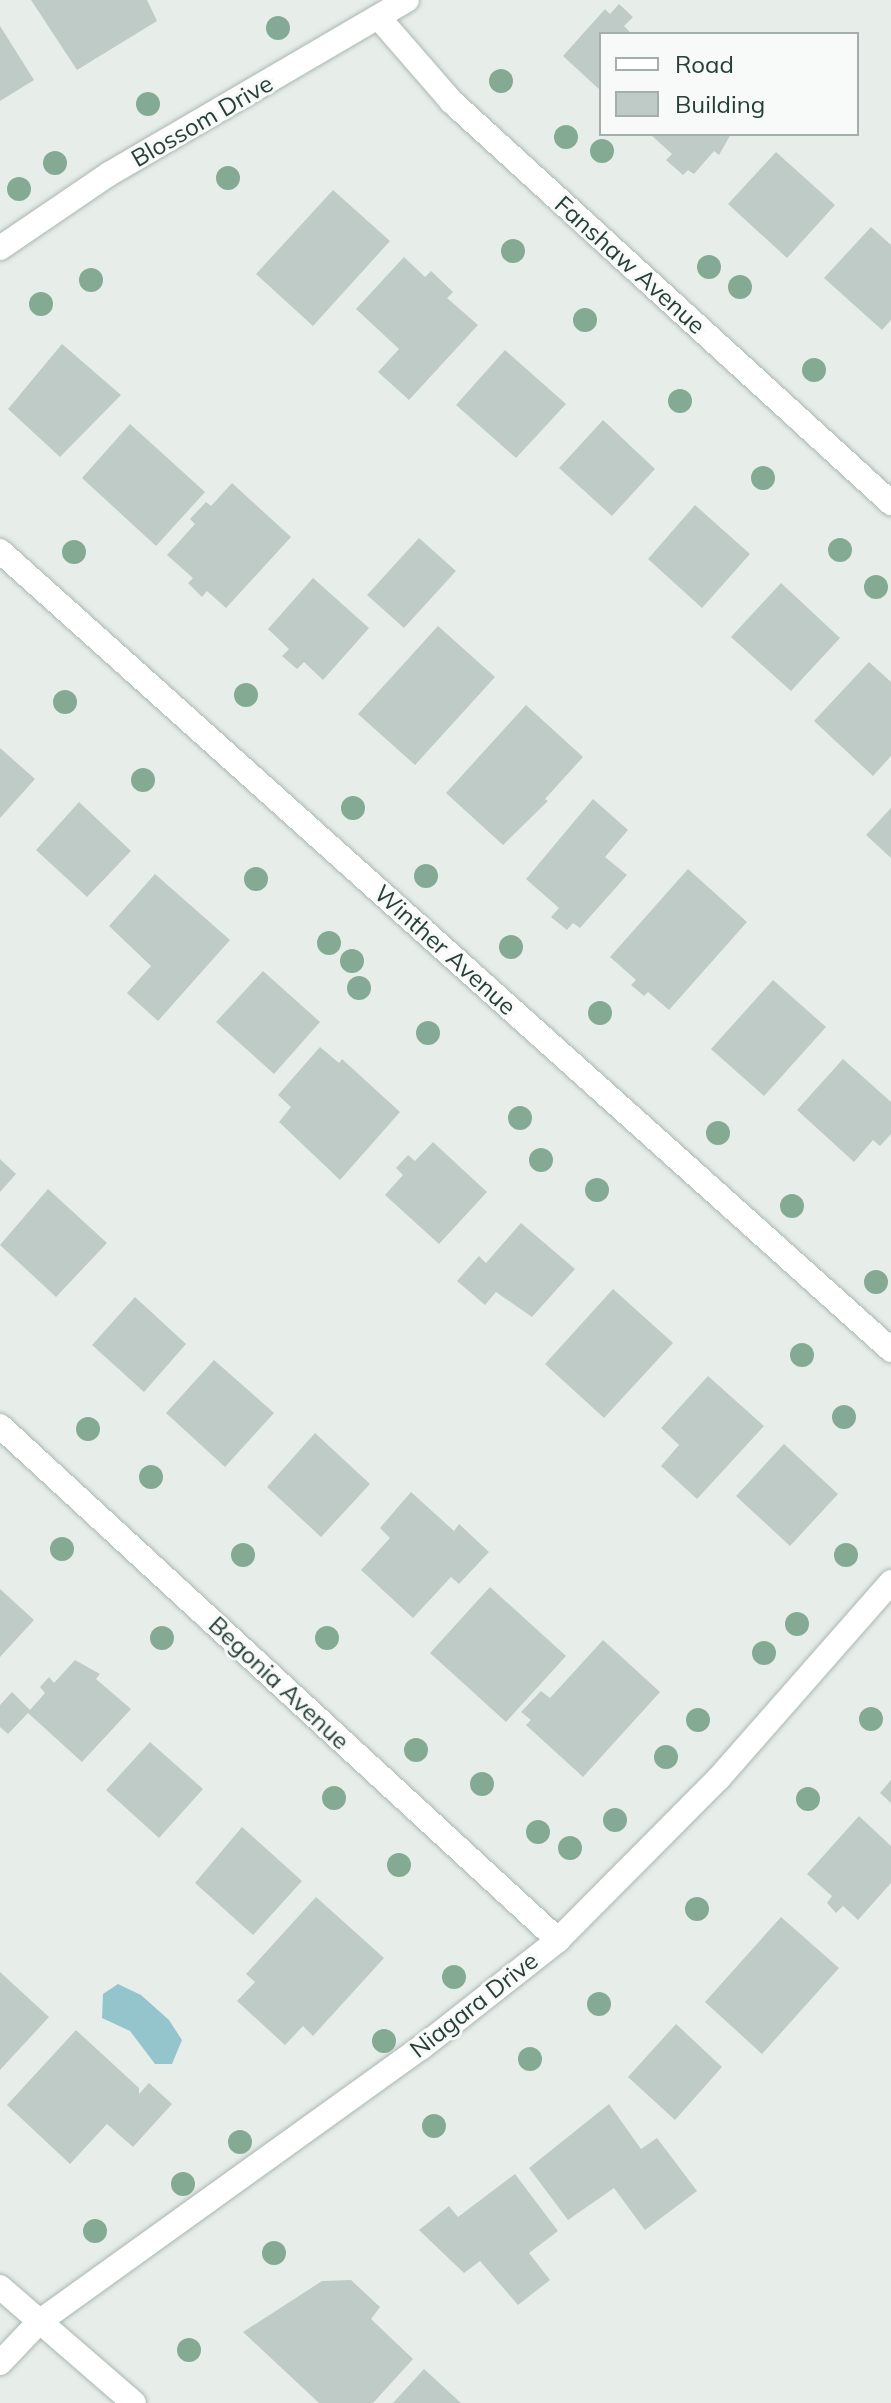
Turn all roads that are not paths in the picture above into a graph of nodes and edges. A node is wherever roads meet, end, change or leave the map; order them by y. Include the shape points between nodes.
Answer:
1 (407, 0) edge
2 (379, 18) junction
3 (0, 248) edge
4 (891, 503) edge
5 (0, 551) edge
6 (891, 1350) edge
7 (0, 1426) edge
8 (891, 1582) edge
9 (558, 1940) junction
10 (0, 2287) edge
11 (39, 2322) junction
12 (0, 2363) edge
13 (134, 2403) edge

1 - 2 street, Blossom Drive
2 - 3 street, Blossom Drive via 109,174
2 - 4 street, Fanshaw Avenue via 452,102
5 - 6 street, Winther Avenue
7 - 9 street, Begonia Avenue
8 - 9 street, Niagara Drive via 719,1778
9 - 11 street, Niagara Drive via 421,2048
10 - 11 street
11 - 12 street, Niagara Drive
11 - 13 street

